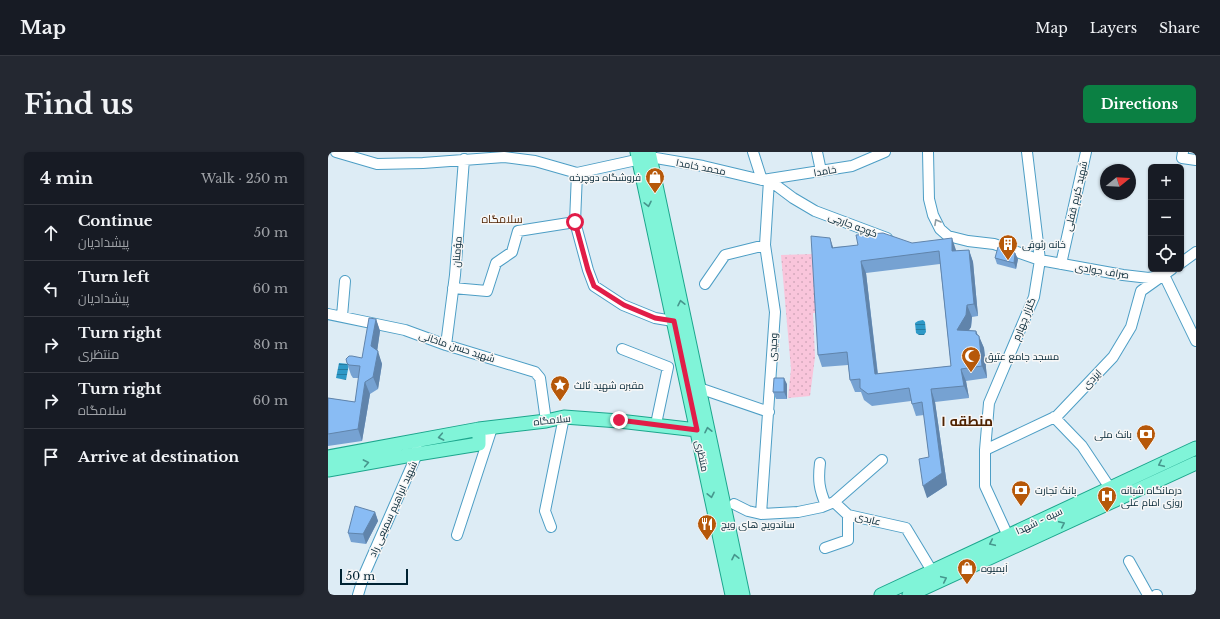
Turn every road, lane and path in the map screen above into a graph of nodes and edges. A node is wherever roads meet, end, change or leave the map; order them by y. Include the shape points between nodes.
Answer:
1 (336, 152) edge
2 (753, 152) edge
3 (817, 152) edge
4 (885, 152) edge
5 (928, 152) edge
6 (1027, 152) edge
7 (1086, 152) edge
8 (1183, 152) edge
9 (505, 154) edge
10 (644, 155) edge
11 (464, 159) junction
12 (1196, 160) edge
13 (821, 171) junction
14 (577, 173) junction
15 (765, 180) junction
16 (575, 222) junction
17 (894, 241) edge
18 (968, 242) junction
19 (765, 245) junction
20 (943, 246) edge
21 (1196, 252) edge
22 (1040, 260) junction
23 (1184, 261) edge
24 (1061, 264) junction
25 (1164, 272) edge
26 (1165, 272) edge
27 (1166, 272) edge
28 (345, 281) dead end
29 (704, 284) dead end
30 (453, 288) junction
31 (328, 314) edge
32 (342, 316) junction
33 (679, 320) junction
34 (1195, 337) edge
35 (446, 345) junction
36 (622, 349) dead end
37 (699, 388) junction
38 (769, 412) junction
39 (564, 417) junction
40 (1054, 417) junction
41 (546, 421) junction
42 (656, 424) junction
43 (486, 429) junction
44 (697, 430) junction
45 (417, 448) junction
46 (1196, 448) edge
47 (985, 450) junction
48 (328, 457) edge
49 (882, 460) dead end
50 (820, 463) dead end
51 (1196, 463) edge
52 (328, 470) edge
53 (1110, 488) junction
54 (830, 503) junction
55 (734, 504) dead end
56 (761, 514) junction
57 (848, 515) junction
58 (551, 527) dead end
59 (457, 535) dead end
60 (1008, 536) junction
61 (825, 548) dead end
62 (1129, 561) dead end
63 (932, 571) junction
64 (358, 595) edge
65 (732, 595) edge
66 (743, 595) edge
67 (882, 595) edge
68 (908, 595) edge
69 (1148, 595) edge

1 - 11 street via 377,164
2 - 15 street
3 - 13 street
4 - 13 street, خامدا via 852,166
18 -> 5 street via 948,236 940,229 933,215 928,199
6 - 22 street, گلزار چهارم
7 - 24 street, شهید کریم قفلی
8 - 12 street via 1182,158
9 - 11 street
9 - 14 street
10 - 14 street
10 - 15 street, محمد خامدا
10 - 33 main road, منتظری
11 - 30 street, مؤمنان
13 - 15 street, خامدا
14 - 16 street
15 - 17 street, کوچه جارچی via 815,211
15 - 19 street, وحیدی
16 - 30 street via 518,231 512,252 496,263 488,291
16 - 33 street via 594,286 624,305 655,318
18 - 20 street
18 - 22 street, صراف جوادی via 994,244
19 - 29 street via 725,255
19 - 38 street, وحیدی via 775,312
21 - 23 street
22 - 24 street, صراف جوادی
22 - 47 street, گلزار چهارم via 1034,297 989,403
24 - 25 street, صراف جوادی via 1149,278
26 - 40 street, ایزدی via 1141,291 1130,327 1113,357
27 - 34 street
28 - 32 street
30 - 35 street, مؤمنان
31 - 32 street, شهید حسن ماخانی
32 - 35 street, شهید حسن ماخانی via 405,330
33 - 37 main road, منتظری
33 - 44 main road, منتظری
35 - 41 street, شهید حسن ماخانی via 535,372 540,378
36 - 42 street via 668,367
37 - 38 street
66 -> 37 main road, منتظری
38 - 56 street, وحیدی
39 - 41 main road, سلامگاه
39 - 42 main road, سلامگاه
39 - 58 street via 545,511
40 - 47 street, ایزدی
40 - 53 street via 1082,446
41 - 43 main road, سلامگاه
42 - 44 main road, سلامگاه
43 - 45 main road via 479,444
43 - 59 street
44 -> 65 main road, منتظری
45 - 48 main road
52 -> 45 main road
45 - 64 street, شهید ابراهیم سمیعی راد
46 -> 53 main road, سپه - شهدا
47 - 60 street, گلزار چهارم via 985,486
49 - 54 street
50 - 54 street via 820,491
68 -> 51 main road, سپه - شهدا
53 - 60 main road, سپه - شهدا
54 - 56 street via 798,512
54 - 57 street, عابدی
55 - 56 street
57 - 61 street via 848,540
57 - 63 street, عابدی via 906,528
60 -> 63 main road, سپه - شهدا
62 - 69 street
63 - 67 main road, سپه - شهدا

